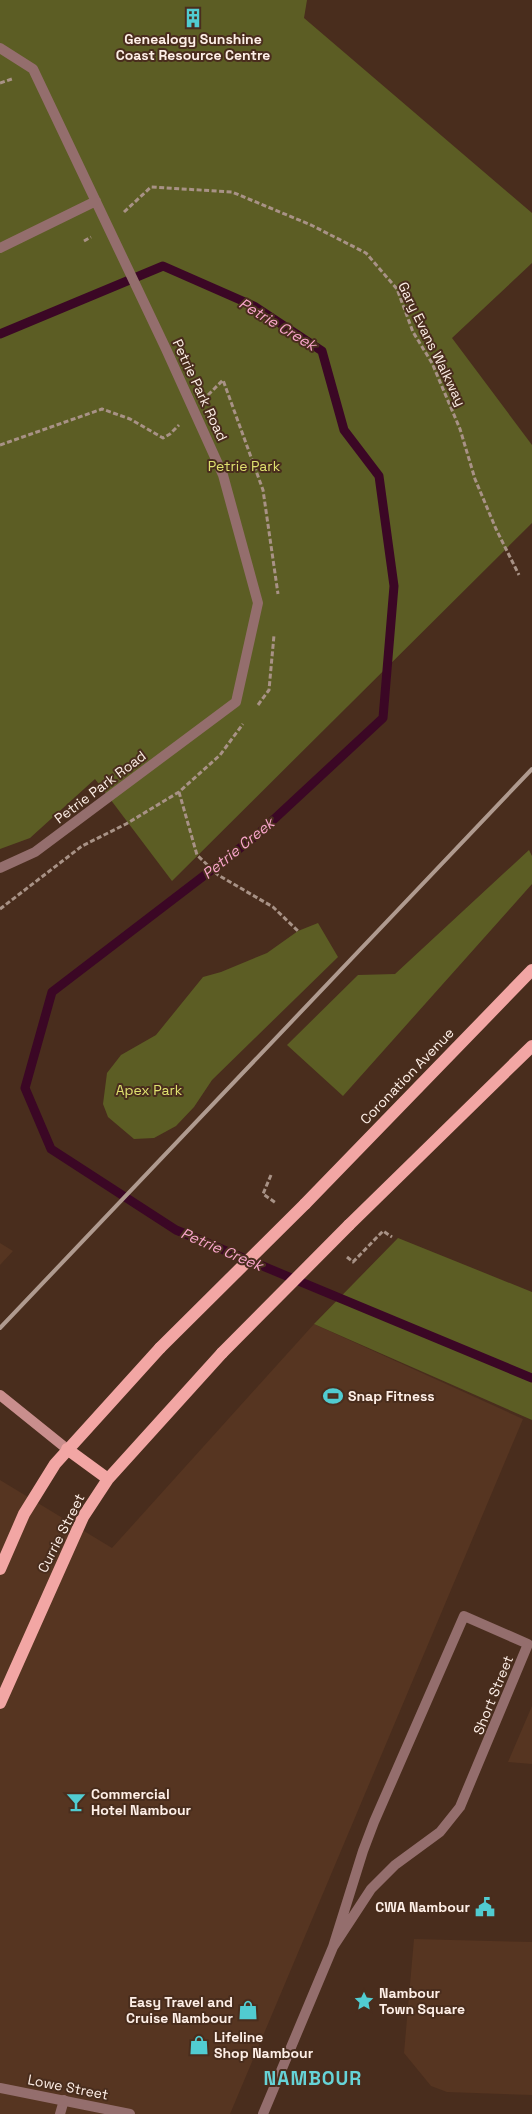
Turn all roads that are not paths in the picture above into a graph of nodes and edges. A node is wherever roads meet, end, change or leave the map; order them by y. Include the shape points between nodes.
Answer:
1 (0, 48) edge
2 (96, 201) junction
3 (0, 248) edge
4 (0, 868) edge
5 (532, 970) edge
6 (532, 1046) edge
7 (0, 1395) edge
8 (67, 1450) junction
9 (108, 1479) junction
10 (0, 1568) edge
11 (0, 1703) edge
12 (333, 1947) junction
13 (0, 2088) edge
14 (64, 2100) junction
15 (60, 2114) edge
16 (130, 2114) edge
17 (263, 2114) edge

1 - 2 street, Petrie Park Road via 33,69
2 - 3 street
2 - 4 street, Petrie Park Road via 223,475 258,603 236,702 36,852
5 - 8 main road, Coronation Avenue, bridge via 160,1348
6 - 9 main road, Currie Street, bridge via 222,1353
7 - 8 street
8 - 9 main road
8 - 10 main road via 31,1502
9 - 11 main road, Currie Street via 72,1538
12 - 12 street, Short Street via 374,1822 464,1616 528,1644 460,1807 440,1832 376,1884
12 - 17 street, Short Street
13 - 14 street, Lowe Street
14 - 15 street
14 - 16 street, Lowe Street

